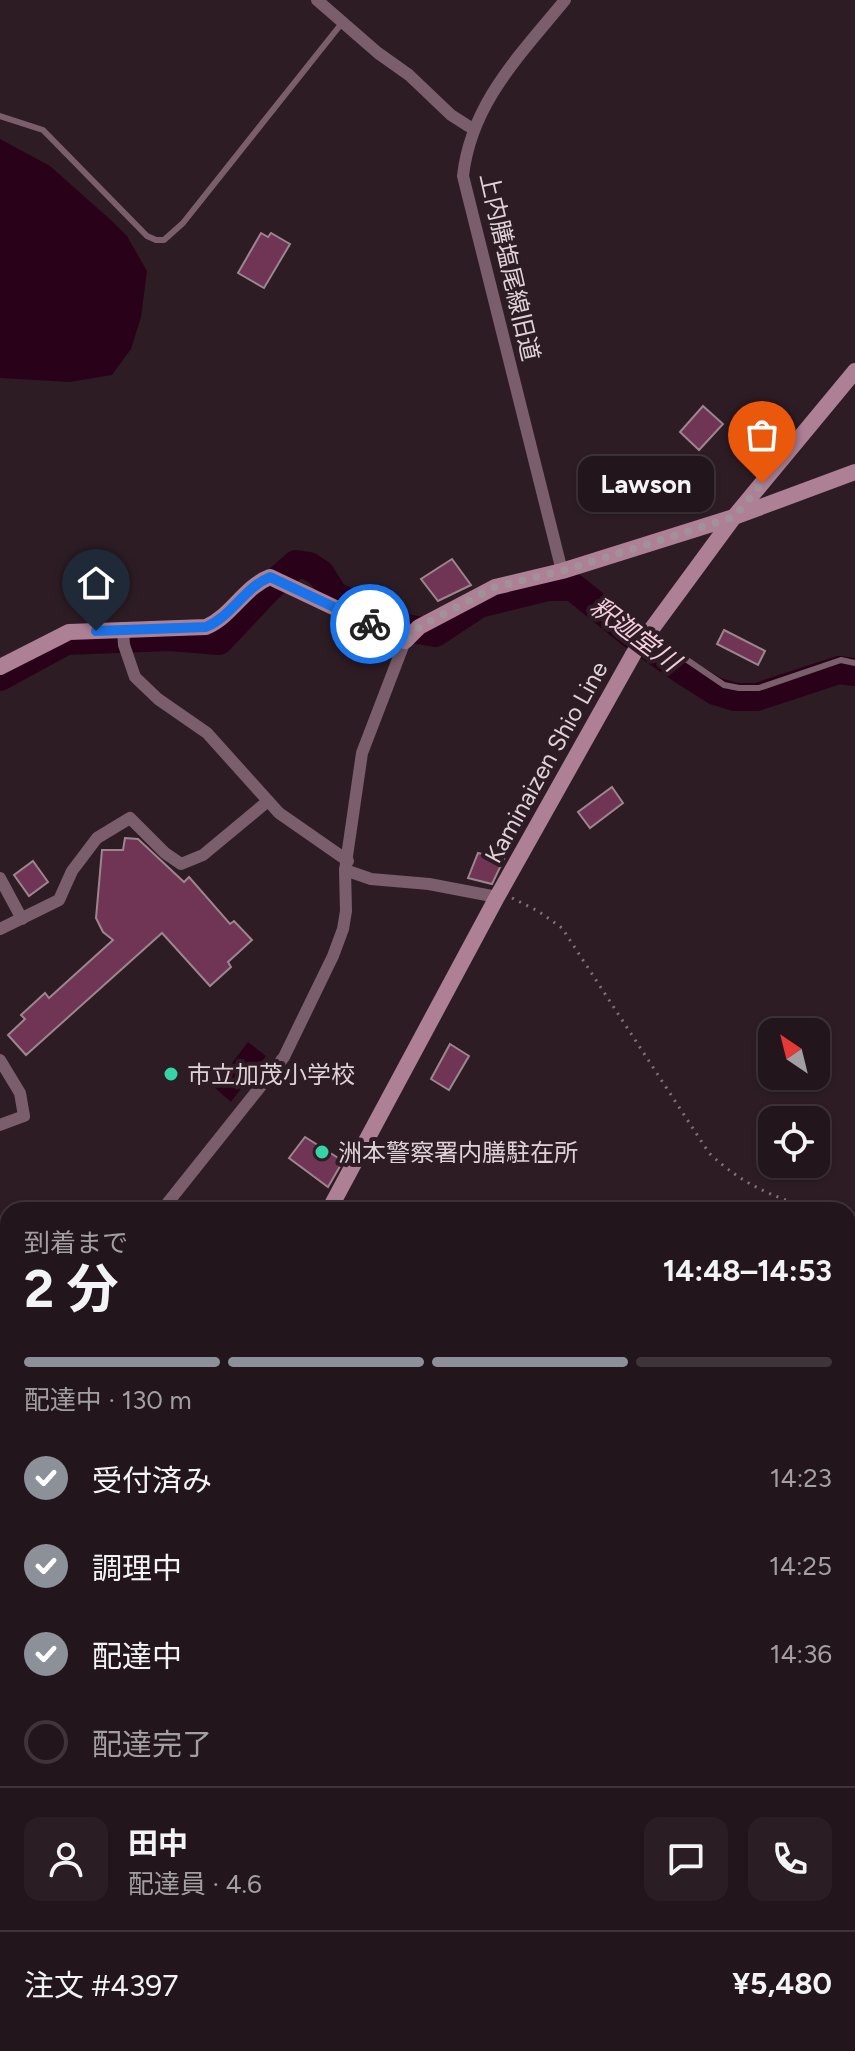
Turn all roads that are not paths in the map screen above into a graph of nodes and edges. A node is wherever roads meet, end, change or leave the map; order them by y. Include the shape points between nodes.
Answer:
1 (317, 0) edge
2 (565, 0) edge
3 (343, 22) junction
4 (0, 116) edge
5 (473, 129) junction
6 (855, 371) edge
7 (855, 472) edge
8 (734, 517) junction
9 (562, 571) junction
10 (411, 634) junction
11 (123, 636) junction
12 (648, 636) junction
13 (855, 663) edge
14 (0, 667) edge
15 (268, 801) junction
16 (346, 865) junction
17 (0, 878) edge
18 (497, 897) junction
19 (22, 919) junction
20 (0, 929) edge
21 (0, 1060) edge
22 (6, 1083) edge
23 (0, 1125) edge
24 (168, 1202) edge
25 (333, 1202) edge

1 - 3 street
2 - 5 street, 上内膳塩尾線旧道 via 498,82
3 - 4 lane via 164,240 147,236 43,130
3 - 5 street
5 - 9 street, 上内膳塩尾線旧道 via 463,176
6 - 8 main road, Kaminaizen Shio Line
7 - 8 main road
8 - 9 main road
8 - 12 main road, Kaminaizen Shio Line
9 - 10 main road via 495,587
10 - 11 main road via 278,580 258,582 220,621 206,627
10 - 16 street via 362,753
11 - 14 main road via 69,632
11 - 15 street via 135,677 207,733
12 - 13 lane via 724,685 739,688 759,688 841,660
12 - 18 main road, Kaminaizen Shio Line
15 - 16 street
15 - 19 street via 203,855 181,864 130,818 97,838 72,871 59,900
16 - 18 street via 371,879
16 - 24 street via 343,929 284,1057
17 - 19 street
18 - 25 main road, Kaminaizen Shio Line
19 - 20 street
21 - 22 street
22 - 23 street via 20,1093 24,1116

